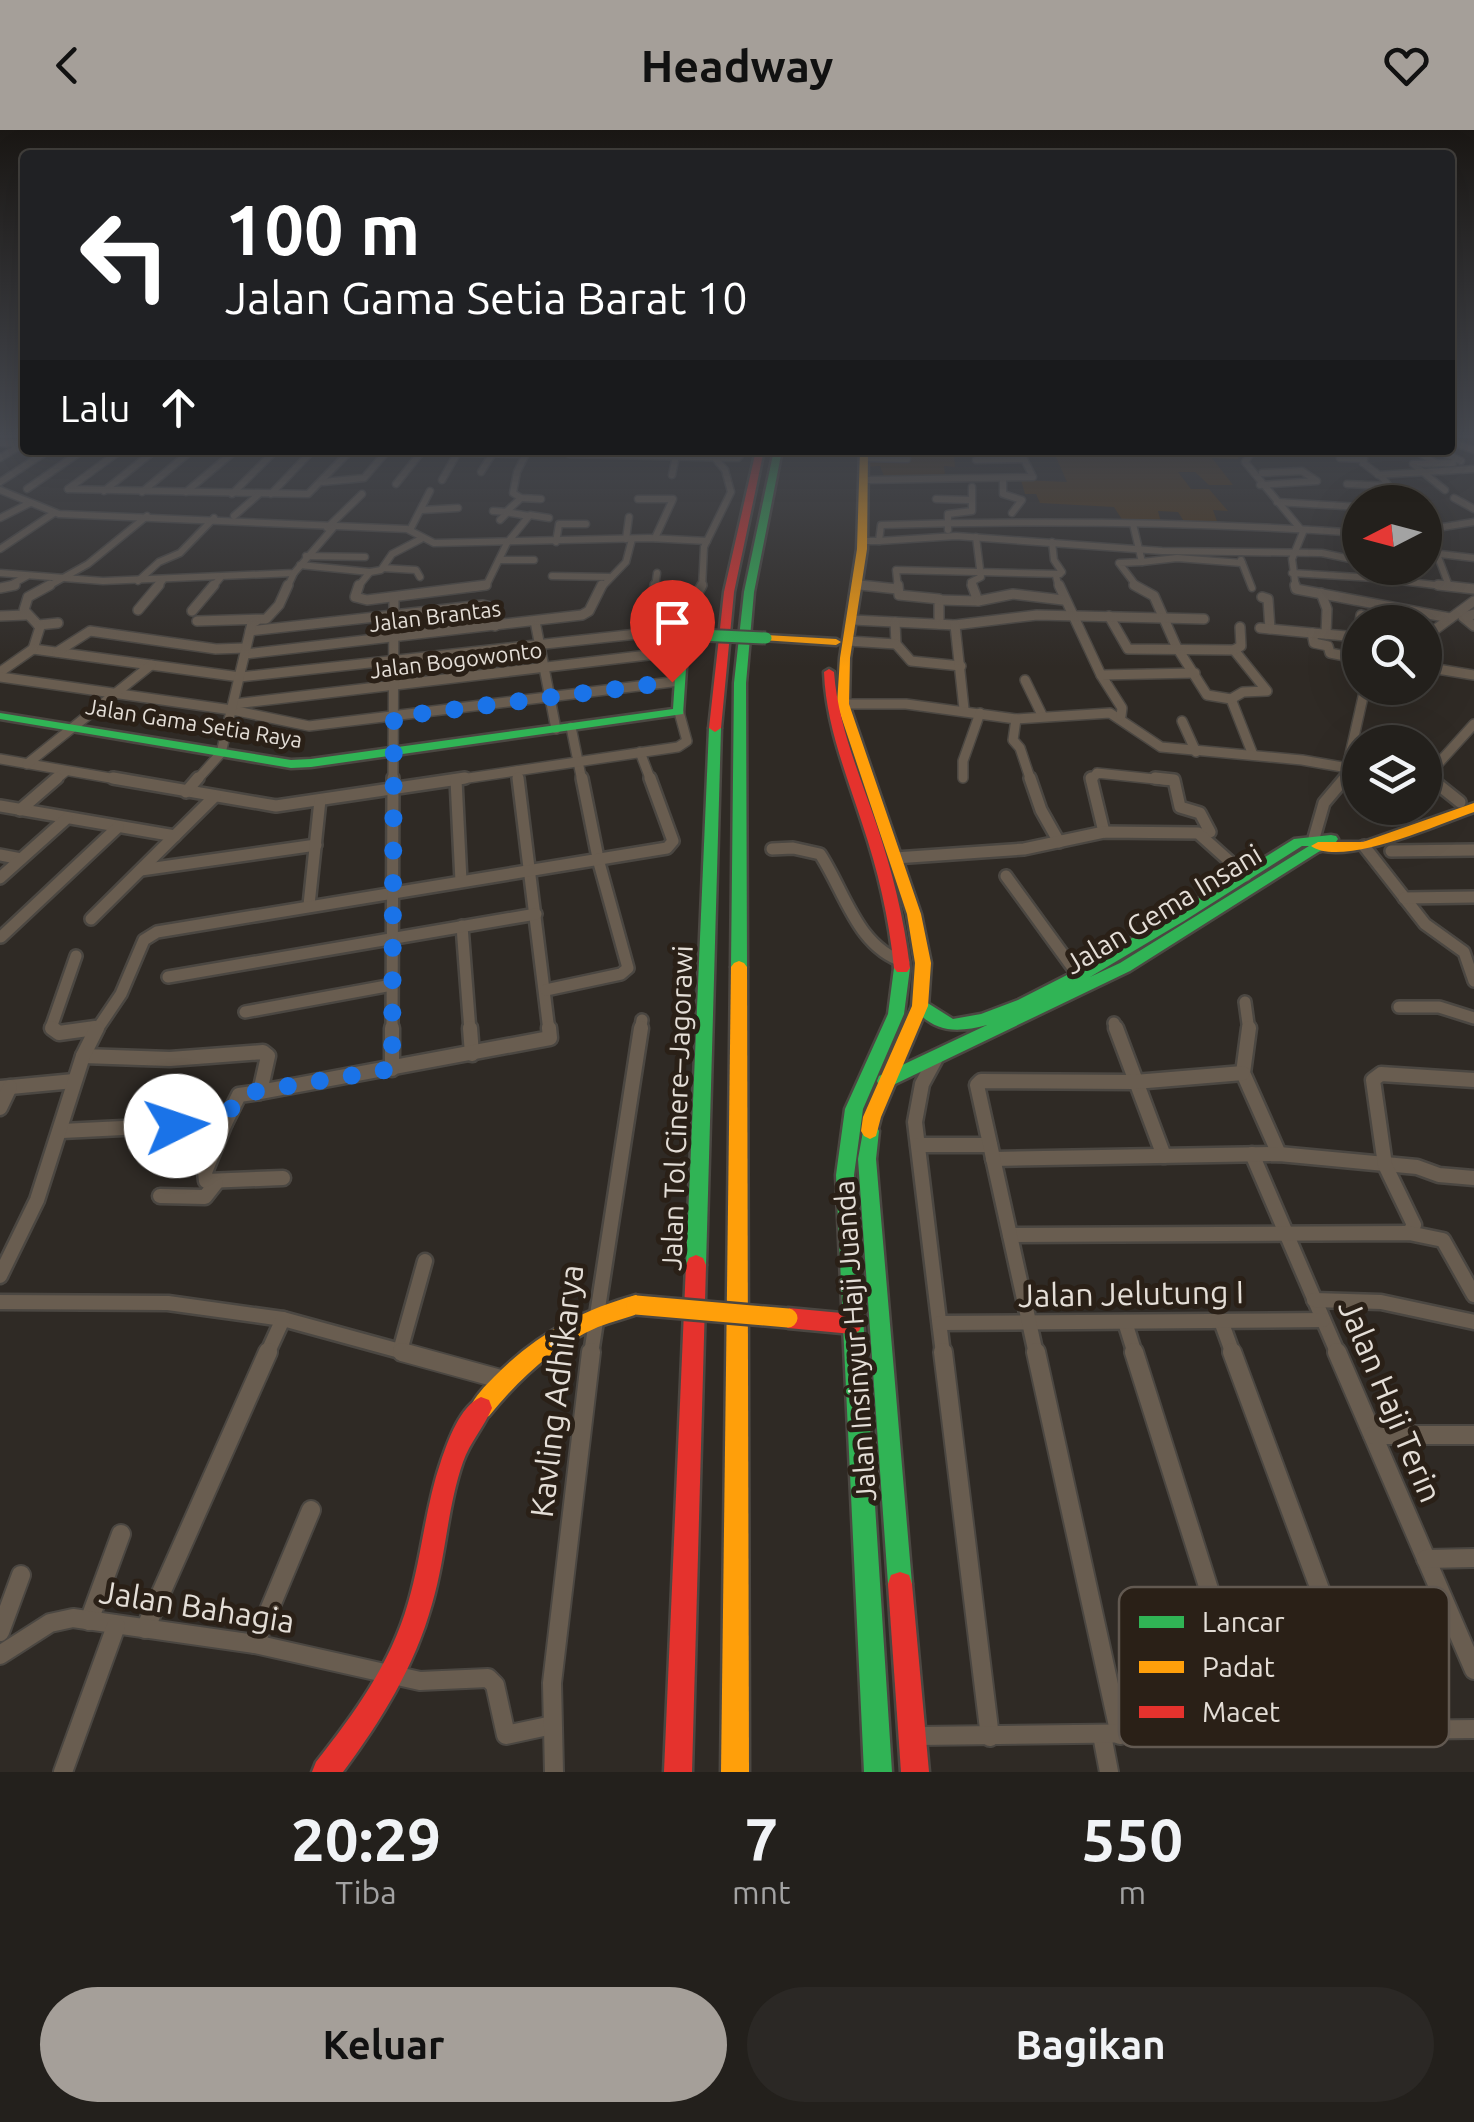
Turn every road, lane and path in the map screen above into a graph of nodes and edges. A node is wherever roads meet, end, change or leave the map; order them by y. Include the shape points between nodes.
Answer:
1 (54, 514) joint
2 (237, 514) edge
3 (344, 514) edge
4 (420, 514) edge
5 (506, 514) edge
6 (517, 514) edge
7 (666, 514) edge
8 (717, 514) edge
9 (721, 514) edge
10 (743, 514) edge
11 (766, 514) edge
12 (856, 514) edge
13 (868, 514) edge
14 (952, 514) edge
15 (1287, 514) edge
16 (147, 516) junction
17 (234, 516) dead end
18 (530, 516) junction
19 (628, 517) dead end
20 (214, 518) junction
21 (549, 518) dead end
22 (500, 520) dead end
23 (1474, 522) edge
24 (586, 524) dead end
25 (946, 524) junction
26 (1134, 524) junction
27 (1176, 524) junction
28 (1228, 526) junction
29 (716, 527) junction
30 (1442, 527) edge
31 (330, 528) junction
32 (410, 530) junction
33 (1303, 532) junction
34 (1342, 533) edge
35 (950, 536) junction
36 (976, 537) junction
37 (655, 538) junction
38 (421, 539) junction
39 (629, 539) junction
40 (707, 541) junction
41 (871, 541) junction
42 (556, 542) junction
43 (1052, 542) junction
44 (507, 543) junction
45 (1137, 548) junction
46 (0, 550) edge
47 (1200, 550) junction
48 (1235, 551) junction
49 (1294, 552) junction
50 (1442, 554) edge
51 (1342, 555) edge
52 (306, 556) junction
53 (365, 557) dead end
54 (1474, 558) edge
55 (499, 560) junction
56 (534, 560) dead end
57 (1442, 561) edge
58 (1142, 562) junction
59 (1242, 563) junction
60 (382, 568) junction
61 (297, 569) junction
62 (370, 572) junction
63 (980, 572) junction
64 (0, 573) edge
65 (657, 574) dead end
66 (1060, 574) junction
67 (1292, 574) junction
68 (27, 576) junction
69 (420, 576) dead end
70 (552, 576) dead end
71 (1342, 576) edge
72 (221, 577) junction
73 (59, 578) junction
74 (609, 578) junction
75 (138, 580) junction
76 (163, 580) junction
77 (1440, 585) edge
78 (859, 586) junction
79 (1449, 586) junction
80 (0, 588) edge
81 (897, 588) junction
82 (1252, 588) dead end
83 (1474, 589) edge
84 (1321, 593) junction
85 (394, 597) junction
86 (1262, 598) dead end
87 (696, 600) junction
88 (939, 600) junction
89 (1064, 600) junction
90 (1474, 600) edge
91 (978, 601) junction
92 (138, 610) dead end
93 (192, 611) dead end
94 (26, 614) junction
95 (1474, 614) edge
96 (1071, 615) junction
97 (0, 616) edge
98 (1109, 616) junction
99 (394, 617) junction
100 (1161, 618) junction
101 (1450, 618) junction
102 (1204, 619) dead end
103 (852, 620) junction
104 (197, 621) dead end
105 (256, 621) junction
106 (535, 621) junction
107 (895, 622) junction
108 (58, 623) dead end
109 (939, 624) junction
110 (1442, 624) edge
111 (38, 625) junction
112 (955, 625) junction
113 (495, 626) junction
114 (1474, 626) edge
115 (1240, 628) dead end
116 (250, 631) junction
117 (1312, 634) junction
118 (1326, 634) junction
119 (1342, 636) edge
120 (687, 638) junction
121 (394, 639) junction
122 (842, 642) junction
123 (540, 644) junction
124 (896, 644) junction
125 (1177, 648) junction
126 (32, 649) junction
127 (216, 649) junction
128 (1234, 650) junction
129 (246, 651) junction
130 (57, 652) junction
131 (1342, 655) edge
132 (394, 662) junction
133 (151, 665) junction
134 (544, 666) junction
135 (962, 666) junction
136 (1442, 670) edge
137 (192, 671) junction
138 (1194, 673) junction
139 (1101, 674) junction
140 (0, 675) edge
141 (1474, 675) edge
142 (240, 677) junction
143 (680, 680) junction
144 (1025, 680) dead end
145 (394, 686) junction
146 (116, 694) junction
147 (550, 695) junction
148 (1231, 699) junction
149 (843, 704) junction
150 (233, 707) junction
151 (964, 710) junction
152 (679, 712) junction
153 (980, 713) junction
154 (1042, 715) junction
155 (0, 716) edge
156 (1121, 716) junction
157 (394, 717) junction
158 (1016, 719) junction
159 (1182, 721) dead end
160 (1474, 724) edge
161 (73, 727) junction
162 (564, 728) junction
163 (221, 752) junction
164 (393, 752) junction
165 (640, 752) junction
166 (1196, 752) junction
167 (1253, 755) junction
168 (0, 759) edge
169 (578, 762) junction
170 (27, 764) junction
171 (1342, 767) edge
172 (66, 771) junction
173 (517, 771) junction
174 (963, 778) dead end
175 (456, 780) junction
176 (1342, 787) edge
177 (392, 788) junction
178 (186, 792) junction
179 (215, 796) junction
180 (320, 800) junction
181 (1469, 802) edge
182 (0, 806) edge
183 (20, 810) junction
184 (67, 818) junction
185 (118, 827) junction
186 (1104, 832) junction
187 (1201, 834) junction
188 (175, 836) junction
189 (1059, 842) junction
190 (1316, 842) junction
191 (1360, 842) junction
192 (316, 846) junction
193 (772, 849) dead end
194 (1474, 850) edge
195 (1391, 851) dead end
196 (1291, 854) junction
197 (0, 856) edge
198 (598, 856) junction
199 (895, 858) junction
200 (21, 859) junction
201 (141, 870) junction
202 (530, 870) junction
203 (1006, 876) dead end
204 (1246, 876) junction
205 (0, 878) edge
206 (461, 881) junction
207 (392, 892) junction
208 (1474, 897) edge
209 (1404, 898) junction
210 (309, 905) junction
211 (536, 914) junction
212 (92, 920) dead end
213 (462, 926) junction
214 (0, 937) edge
215 (392, 938) junction
216 (1467, 949) edge
217 (76, 956) dead end
218 (904, 962) junction
219 (1078, 975) junction
220 (168, 977) dead end
221 (1474, 980) edge
222 (392, 985) junction
223 (546, 990) junction
224 (1050, 997) junction
225 (1245, 1002) dead end
226 (920, 1006) junction
227 (1399, 1007) dead end
228 (245, 1012) dead end
229 (1474, 1018) edge
230 (642, 1020) dead end
231 (1114, 1024) dead end
232 (963, 1026) junction
233 (96, 1028) junction
234 (975, 1041) junction
235 (472, 1054) junction
236 (83, 1056) junction
237 (935, 1060) junction
238 (392, 1069) junction
239 (1243, 1072) junction
240 (1474, 1080) edge
241 (74, 1081) junction
242 (885, 1081) junction
243 (1135, 1082) junction
244 (5, 1088) edge
245 (260, 1092) junction
246 (0, 1108) edge
247 (225, 1123) junction
248 (62, 1132) junction
249 (930, 1145) junction
250 (992, 1152) junction
251 (1252, 1154) junction
252 (1279, 1154) junction
253 (1164, 1156) junction
254 (1385, 1165) junction
255 (283, 1178) dead end
256 (1474, 1178) edge
257 (216, 1183) junction
258 (160, 1196) dead end
259 (1409, 1234) junction
260 (1010, 1235) junction
261 (1286, 1235) junction
262 (425, 1261) dead end
263 (3, 1266) edge
264 (1474, 1294) edge
265 (1314, 1300) junction
266 (0, 1302) edge
267 (596, 1314) junction
268 (283, 1319) junction
269 (1323, 1320) junction
270 (1222, 1321) junction
271 (1125, 1322) junction
272 (1474, 1322) edge
273 (1029, 1323) junction
274 (852, 1324) junction
275 (950, 1324) junction
276 (400, 1351) junction
277 (504, 1380) junction
278 (1373, 1435) junction
279 (1474, 1435) edge
280 (312, 1510) dead end
281 (121, 1534) dead end
282 (1474, 1558) edge
283 (1426, 1559) junction
284 (20, 1576) dead end
285 (1208, 1587) edge
286 (1320, 1587) edge
287 (1438, 1587) edge
288 (1449, 1612) edge
289 (90, 1621) junction
290 (116, 1626) junction
291 (145, 1629) junction
292 (0, 1632) edge
293 (255, 1644) junction
294 (0, 1655) edge
295 (1474, 1670) edge
296 (392, 1674) junction
297 (548, 1726) dead end
298 (1449, 1729) edge
299 (1474, 1729) edge
300 (1111, 1735) junction
301 (1119, 1735) edge
302 (912, 1736) junction
303 (990, 1737) junction
304 (64, 1772) edge
305 (326, 1772) edge
306 (554, 1772) edge
307 (678, 1772) edge
308 (735, 1772) edge
309 (878, 1772) edge
310 (915, 1772) edge
311 (1109, 1772) edge

1 - 16 street
1 - 46 street
2 - 17 street
3 - 31 street
4 - 32 street
5 - 22 street
6 - 18 street
7 - 37 street
8 - 29 street
9 - 29 street
10 - 307 main road, Jalan Tol Cinere–Jagorawi via 717,682
11 - 308 main road, Jalan Tol Cinere–Jagorawi via 740,683
12 - 122 main road, Jalan Insinyur Haji Juanda
13 - 41 main road, Jalan Insinyur Haji Juanda
14 - 25 street
15 - 33 street
16 - 20 street
16 - 73 street via 88,564
18 - 21 street
18 - 44 street
19 - 39 street
20 - 31 street
20 - 75 street via 180,553
23 - 30 street
24 - 42 street via 558,524
25 - 26 street
25 - 35 street
25 - 41 street via 881,525
26 - 27 street
26 - 45 street
27 - 28 street
27 - 47 street
28 - 33 street
28 - 48 street
29 - 40 street
31 - 32 street
31 - 52 street
32 - 38 street
33 - 34 street
33 - 49 street
35 - 36 street
35 - 41 street
36 - 43 street
36 - 63 street
37 - 39 street
37 - 40 street
38 - 44 street
38 - 60 street via 388,557
39 - 42 street
39 - 74 street, Jalan Brantas via 626,562
40 - 87 street
41 - 78 main road, Jalan Insinyur Haji Juanda
42 - 44 street
43 - 45 street
43 - 66 street
44 - 55 street
45 - 47 street
45 - 58 street
47 - 48 street
48 - 49 street
48 - 59 street
49 - 51 street
49 - 67 street
50 - 54 street
52 - 53 street
52 - 61 street
55 - 56 street
55 - 85 street via 482,588
57 - 79 street
58 - 59 street
58 - 100 street via 1119,563 1136,588 1154,596
59 - 82 street
60 - 62 street
60 - 69 street via 416,570
61 - 62 street
61 - 72 street
61 - 105 street via 279,605
62 - 85 street via 355,597
63 - 66 street
63 - 81 street via 898,570
63 - 91 street via 971,582
64 - 68 street
65 - 87 street via 654,593
66 - 89 street
67 - 71 street
67 - 84 street via 1296,590
68 - 73 street
68 - 80 street
70 - 74 street
72 - 76 street
72 - 93 street
73 - 75 street
73 - 94 street via 28,597
74 - 106 street, Jalan Brantas via 585,614
75 - 76 street
76 - 92 street
77 - 79 street
78 - 81 street
78 - 103 main road, Jalan Insinyur Haji Juanda
79 - 83 street
81 - 88 street via 900,596
84 - 101 street
84 - 118 street
85 - 99 street
86 - 117 street via 1268,600 1265,628
87 - 120 street via 684,614
88 - 91 street
88 - 109 street
89 - 91 street via 1012,594
89 - 96 street
90 - 101 street
94 - 97 street
94 - 111 street
95 - 114 street via 1464,615
96 - 98 street
96 - 112 street
96 - 139 street
98 - 100 street
98 - 125 street via 1128,649
99 - 113 street via 487,605
99 - 116 street
99 - 121 street
100 - 102 street
100 - 125 street
101 - 110 street
103 - 107 street
103 - 122 main road, Jalan Insinyur Haji Juanda
104 - 105 street
105 - 116 street
106 - 113 street, Jalan Brantas
106 - 123 street
107 - 109 street
107 - 124 street
108 - 111 street
109 - 112 street
111 - 126 street
112 - 135 street
113 - 121 street, Jalan Brantas
115 - 128 street via 1242,646
116 - 129 street
117 - 118 street
117 - 131 street via 1314,643
118 - 119 street
120 - 122 main road, bridge
120 - 123 street
120 - 134 street, Jalan Bogowonto
120 - 143 main road
121 - 129 street, Jalan Brantas
121 - 132 street
122 - 124 street
122 - 149 main road, Jalan Insinyur Haji Juanda
122 - 218 main road, Jalan Insinyur Haji Juanda via 829,668 829,705 896,916
123 - 132 street
123 - 134 street
124 - 135 street via 911,661
125 - 128 street
125 - 138 street
126 - 130 street
126 - 140 street
127 - 129 street, Jalan Brantas
127 - 130 street, Jalan Brantas via 89,630
127 - 137 street
128 - 148 street via 1267,691
129 - 142 street
130 - 133 street
132 - 142 street
132 - 145 street
133 - 137 street
133 - 146 street
134 - 145 street, Jalan Bogowonto
134 - 147 street
135 - 151 street
136 - 141 street
137 - 142 street
138 - 139 street
138 - 148 street via 1209,696
139 - 156 street
140 - 146 street
142 - 150 street
143 - 147 street
143 - 152 main road
144 - 154 street
145 - 150 street, Jalan Bogowonto
145 - 157 street
146 - 150 street
146 - 161 street
147 - 157 street
147 - 162 street
148 - 167 street
149 - 151 street
149 - 199 main road, Jalan Insinyur Haji Juanda
150 - 157 street via 309,726
150 - 163 street
151 - 153 street
152 - 162 main road, Jalan Gama Setia Raya
152 - 165 street via 686,743
153 - 158 street
153 - 174 street
154 - 156 street
154 - 158 street
155 - 161 main road, Jalan Gama Setia Raya
156 - 166 street via 1146,743
157 - 164 street
158 - 189 street via 1012,740
159 - 166 street
160 - 181 street via 1427,776
161 - 163 main road, Jalan Gama Setia Raya
161 - 170 street
162 - 164 main road, Jalan Gama Setia Raya
162 - 169 street
163 - 164 main road, Jalan Gama Setia Raya via 302,764
163 - 178 street
164 - 177 street
165 - 169 street
165 - 198 street via 672,841 660,850
166 - 167 street
167 - 171 street
168 - 170 street
169 - 173 street
169 - 198 street
170 - 172 street
172 - 178 street
172 - 183 street
173 - 175 street
173 - 202 street
175 - 177 street
175 - 206 street
176 - 190 street via 1326,800
177 - 180 street
177 - 207 street
178 - 179 street
179 - 180 street via 268,806
179 - 188 street
180 - 192 street
181 - 191 main road, Jalan Gema Insani
182 - 183 street
183 - 184 street
184 - 185 street
184 - 200 street
185 - 188 street
185 - 214 street
186 - 187 street
186 - 187 street via 1090,777 1097,773 1174,780 1180,807 1200,813 1209,829
186 - 189 street
187 - 204 street
188 - 201 street
189 - 199 street
190 - 191 main road, Jalan Gema Insani
190 - 196 main road, Jalan Gema Insani
191 - 209 street
192 - 201 street
192 - 210 street
193 - 218 street via 820,854 874,944
194 - 195 street
196 - 204 main road, Jalan Gema Insani
196 - 224 main road, Jalan Gema Insani via 1125,966
197 - 200 street
198 - 202 street
198 - 223 street via 626,970
199 - 226 main road, Jalan Insinyur Haji Juanda via 921,941
200 - 205 street
201 - 212 street
202 - 206 street
202 - 211 street
203 - 219 street
204 - 219 main road, Jalan Gema Insani
206 - 207 street
207 - 210 street
207 - 215 street
208 - 209 street
209 - 216 street via 1426,924
210 - 233 street via 150,934
211 - 213 street
211 - 223 street
213 - 215 street
213 - 235 street
215 - 220 street
215 - 222 street
216 - 221 street
217 - 233 street via 50,1028
218 - 274 main road, Jalan Insinyur Haji Juanda via 900,1002 848,1136
219 - 224 main road, Jalan Gema Insani
222 - 228 street
222 - 238 street
223 - 235 street via 550,1038
224 - 232 main road, Jalan Gema Insani
224 - 234 main road, Jalan Gema Insani
225 - 239 street via 1250,1035
226 - 232 main road via 939,1021
226 - 242 main road, Jalan Insinyur Haji Juanda
227 - 229 street via 1440,1007
230 - 267 street, Kavling Adhikarya
231 - 243 street
232 - 234 main road
233 - 236 street
234 - 237 main road, Jalan Gema Insani
235 - 238 street
236 - 241 street
236 - 245 street via 262,1052 268,1056
237 - 242 main road, Jalan Gema Insani
237 - 249 street via 916,1106
238 - 245 street
239 - 243 street
239 - 252 street
240 - 254 street via 1376,1075
241 - 244 street
241 - 248 street
242 - 302 main road, Jalan Insinyur Haji Juanda via 872,1117 867,1204
243 - 250 street via 978,1082
243 - 253 street
244 - 246 street
245 - 247 street via 239,1095
247 - 248 street
247 - 257 street via 204,1178
248 - 263 street
249 - 250 street
249 - 275 street
250 - 253 street
250 - 260 street
251 - 252 street
251 - 253 street
251 - 261 street, Jalan Haji Terin
252 - 254 street
254 - 256 street
254 - 259 street via 1414,1225
255 - 257 street
257 - 258 street via 205,1197
259 - 261 street
259 - 264 street via 1444,1240
260 - 261 street
260 - 273 street
261 - 265 street, Jalan Haji Terin
262 - 276 street
265 - 269 street, Jalan Haji Terin
265 - 272 street via 1381,1302
266 - 268 street via 168,1303
267 - 274 main road, bridge via 636,1305
267 - 277 main road
267 - 306 street, Kavling Adhikarya via 552,1683
268 - 276 street
268 - 291 street
269 - 270 street, Jalan Jelutung I
269 - 278 street, Jalan Haji Terin
270 - 271 street, Jalan Jelutung I
270 - 286 street
271 - 273 street, Jalan Jelutung I
271 - 285 street
273 - 275 street, Jalan Jelutung I
273 - 300 street
274 - 309 main road, Jalan Insinyur Haji Juanda
275 - 303 street
276 - 277 street
277 - 296 main road via 469,1422 450,1460 425,1586
278 - 279 street
278 - 283 street, Jalan Haji Terin
280 - 293 street
281 - 289 street
282 - 283 street
283 - 287 street, Jalan Haji Terin
284 - 292 street
288 - 295 street, Jalan Haji Terin
289 - 290 street, Jalan Bahagia
289 - 294 street, Jalan Bahagia via 50,1623
290 - 291 street, Jalan Bahagia
290 - 304 street
291 - 293 street, Jalan Bahagia
293 - 296 street, Jalan Bahagia
296 - 297 street, Jalan Bahagia via 420,1681 488,1678 506,1734
296 - 305 main road
298 - 299 street
300 - 301 street
300 - 303 street
300 - 311 street
302 - 303 street
302 - 310 main road, Jalan Insinyur Haji Juanda

